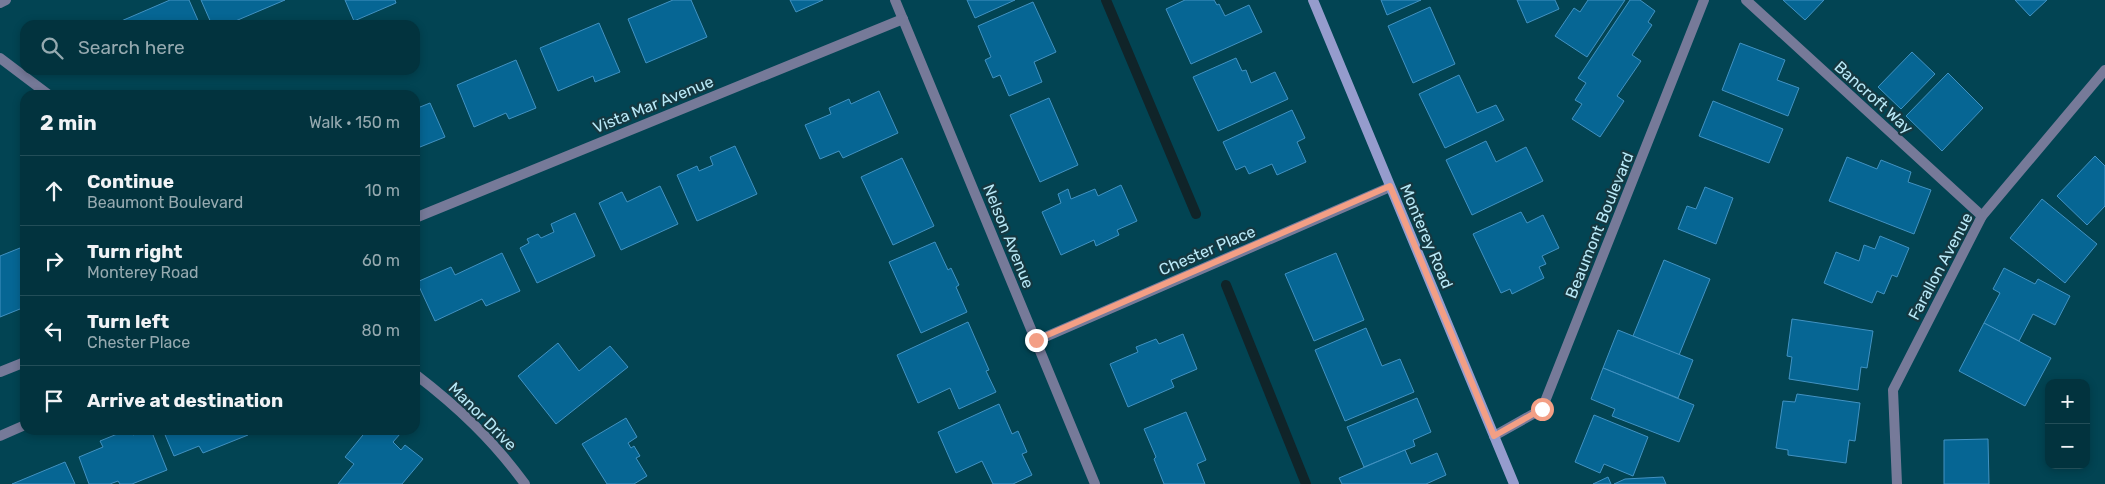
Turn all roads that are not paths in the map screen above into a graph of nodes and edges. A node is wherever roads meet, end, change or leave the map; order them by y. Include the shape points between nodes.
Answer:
1 (6, 0) edge
2 (895, 0) edge
3 (1313, 0) edge
4 (1704, 0) edge
5 (1746, 0) edge
6 (0, 3) edge
7 (903, 19) junction
8 (0, 58) edge
9 (2105, 70) edge
10 (20, 73) edge
11 (22, 75) edge
12 (42, 90) edge
13 (1390, 186) junction
14 (420, 216) edge
15 (1982, 216) junction
16 (1036, 340) junction
17 (20, 364) edge
18 (0, 372) edge
19 (420, 378) edge
20 (20, 428) edge
21 (0, 436) edge
22 (1494, 436) junction
23 (526, 484) edge
24 (1095, 484) edge
25 (1514, 484) edge
26 (1897, 484) edge

1 - 6 street
2 - 7 street, Nelson Avenue
3 - 13 main road, Monterey Road
4 - 22 street, Beaumont Boulevard via 1542,409
5 - 15 street, Bancroft Way
7 - 14 street, Vista Mar Avenue
7 - 16 street, Nelson Avenue
8 - 10 street
9 - 15 street, Farallon Avenue
11 - 12 street
13 - 16 street, Chester Place
13 - 22 main road, Monterey Road
15 - 26 street, Farallon Avenue via 1893,390
16 - 24 street, Nelson Avenue
17 - 18 street
19 - 23 street, Manor Drive via 470,419
20 - 21 street
22 - 25 main road, Monterey Road

